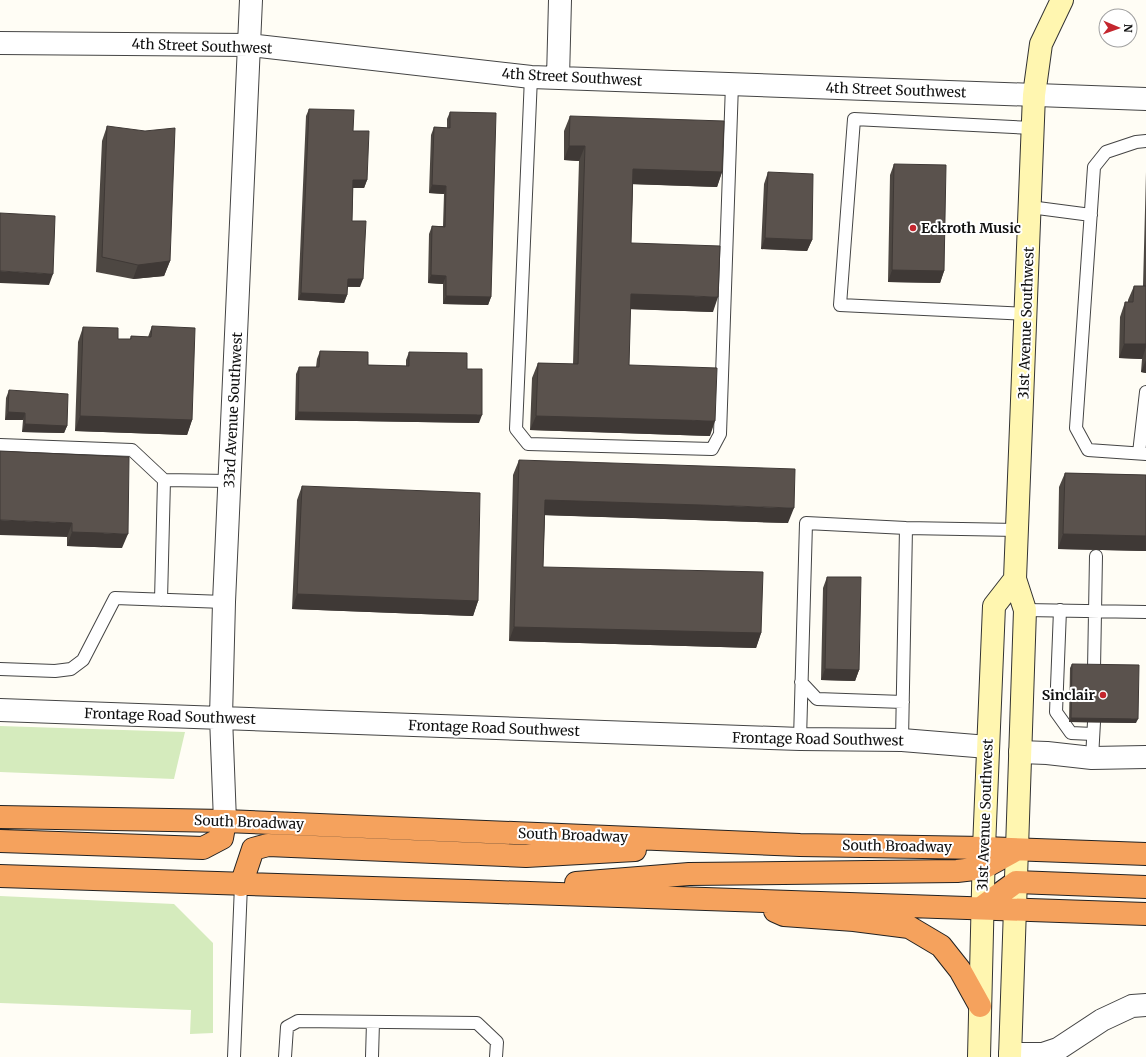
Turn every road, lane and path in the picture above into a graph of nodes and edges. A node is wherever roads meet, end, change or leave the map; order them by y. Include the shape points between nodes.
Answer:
1 (251, 0) edge
2 (560, 0) edge
3 (1062, 0) edge
4 (0, 43) edge
5 (250, 45) junction
6 (531, 77) junction
7 (558, 78) junction
8 (732, 84) junction
9 (1034, 95) junction
10 (1146, 99) edge
11 (1033, 128) junction
12 (1146, 141) edge
13 (1030, 206) junction
14 (1091, 215) junction
15 (1026, 314) junction
16 (1146, 392) edge
17 (0, 445) edge
18 (132, 450) junction
19 (1142, 454) edge
20 (115, 462) edge
21 (164, 480) junction
22 (229, 482) junction
23 (906, 528) junction
24 (1017, 530) junction
25 (1096, 556) edge
26 (1015, 579) junction
27 (161, 600) junction
28 (224, 602) junction
29 (1025, 610) junction
30 (1060, 610) junction
31 (1094, 611) junction
32 (1146, 612) edge
33 (0, 669) edge
34 (1094, 669) edge
35 (801, 682) junction
36 (904, 702) junction
37 (0, 710) edge
38 (221, 717) junction
39 (800, 740) junction
40 (902, 740) junction
41 (988, 747) junction
42 (1020, 752) junction
43 (1146, 757) edge
44 (1092, 758) junction
45 (0, 818) edge
46 (225, 820) junction
47 (0, 841) edge
48 (766, 843) junction
49 (1018, 849) junction
50 (1146, 854) edge
51 (984, 858) junction
52 (0, 876) edge
53 (1016, 882) junction
54 (241, 885) junction
55 (1146, 887) edge
56 (517, 893) junction
57 (751, 899) junction
58 (982, 907) junction
59 (1016, 908) junction
60 (1146, 914) edge
61 (1146, 1005) edge
62 (980, 1006) junction
63 (373, 1022) junction
64 (1010, 1055) edge
65 (234, 1057) edge
66 (285, 1057) edge
67 (372, 1057) edge
68 (496, 1057) edge
69 (979, 1057) edge

1 - 5 street, 33rd Avenue Southwest
2 - 7 street
3 - 9 street, 31st Avenue Southwest via 1041,44
4 - 5 street, 4th Street Southwest
5 - 6 street, 4th Street Southwest
5 - 22 street, 33rd Avenue Southwest
6 - 7 street, 4th Street Southwest
6 - 8 lane via 516,429 528,444 712,449 720,434
7 - 8 street, 4th Street Southwest
8 - 9 street, 4th Street Southwest
9 - 10 street, 4th Street Southwest
9 - 11 street, 31st Avenue Southwest
11 - 13 street, 31st Avenue Southwest
11 - 15 lane via 854,119 840,305
12 - 14 lane via 1106,152 1094,167
13 - 14 lane
13 - 15 street, 31st Avenue Southwest
14 - 19 lane via 1076,428 1088,450
15 - 24 street, 31st Avenue Southwest
16 - 19 lane
17 - 18 lane
18 - 20 lane
18 - 21 lane
21 - 22 lane
21 - 27 lane
22 - 28 street, 33rd Avenue Southwest
23 - 24 lane
23 - 35 lane via 806,523
23 - 36 lane
24 - 26 street, 31st Avenue Southwest
25 - 31 lane
26 - 29 street, 31st Avenue Southwest
26 - 41 street, 31st Avenue Southwest via 994,606
27 - 28 lane
27 - 33 lane via 115,598 83,660 71,669
28 - 38 street, 33rd Avenue Southwest
29 - 30 lane
29 - 42 street, 31st Avenue Southwest
30 - 31 lane
30 - 44 lane via 1056,712 1071,733 1093,728
31 - 32 lane
31 - 34 lane
35 - 36 lane via 817,699
35 - 39 lane
36 - 40 lane
37 - 38 street, Frontage Road Southwest
38 - 39 street, Frontage Road Southwest
38 - 46 street, 33rd Avenue Southwest
39 - 40 street, Frontage Road Southwest
40 - 41 street, Frontage Road Southwest
41 - 51 street, 31st Avenue Southwest
42 - 44 street
42 - 49 street, 31st Avenue Southwest
43 - 44 street
45 - 46 highway, South Broadway
46 - 47 highway via 222,838 203,848
46 - 48 highway, South Broadway
48 - 51 highway, South Broadway
48 - 54 highway via 526,856 268,845 253,849
49 - 50 highway, South Broadway
49 - 51 highway, South Broadway
49 - 53 street, 31st Avenue Southwest
51 - 56 highway via 957,871 689,874 587,882
51 - 58 street, 31st Avenue Southwest
52 - 54 highway
53 - 55 highway
53 - 58 highway
53 - 59 street, 31st Avenue Southwest
54 - 56 highway
54 - 65 lane
56 - 57 highway
57 - 58 highway
57 - 62 highway via 784,915 909,927 941,946 960,970
58 - 59 highway
58 - 62 street, 31st Avenue Southwest
59 - 60 highway
59 - 64 street, 31st Avenue Southwest
61 - 64 street via 1132,1006 1102,1020 1058,1049 1042,1054
62 - 69 street, 31st Avenue Southwest
63 - 66 lane via 298,1021 287,1027
63 - 67 lane
63 - 68 lane via 477,1023 497,1042

